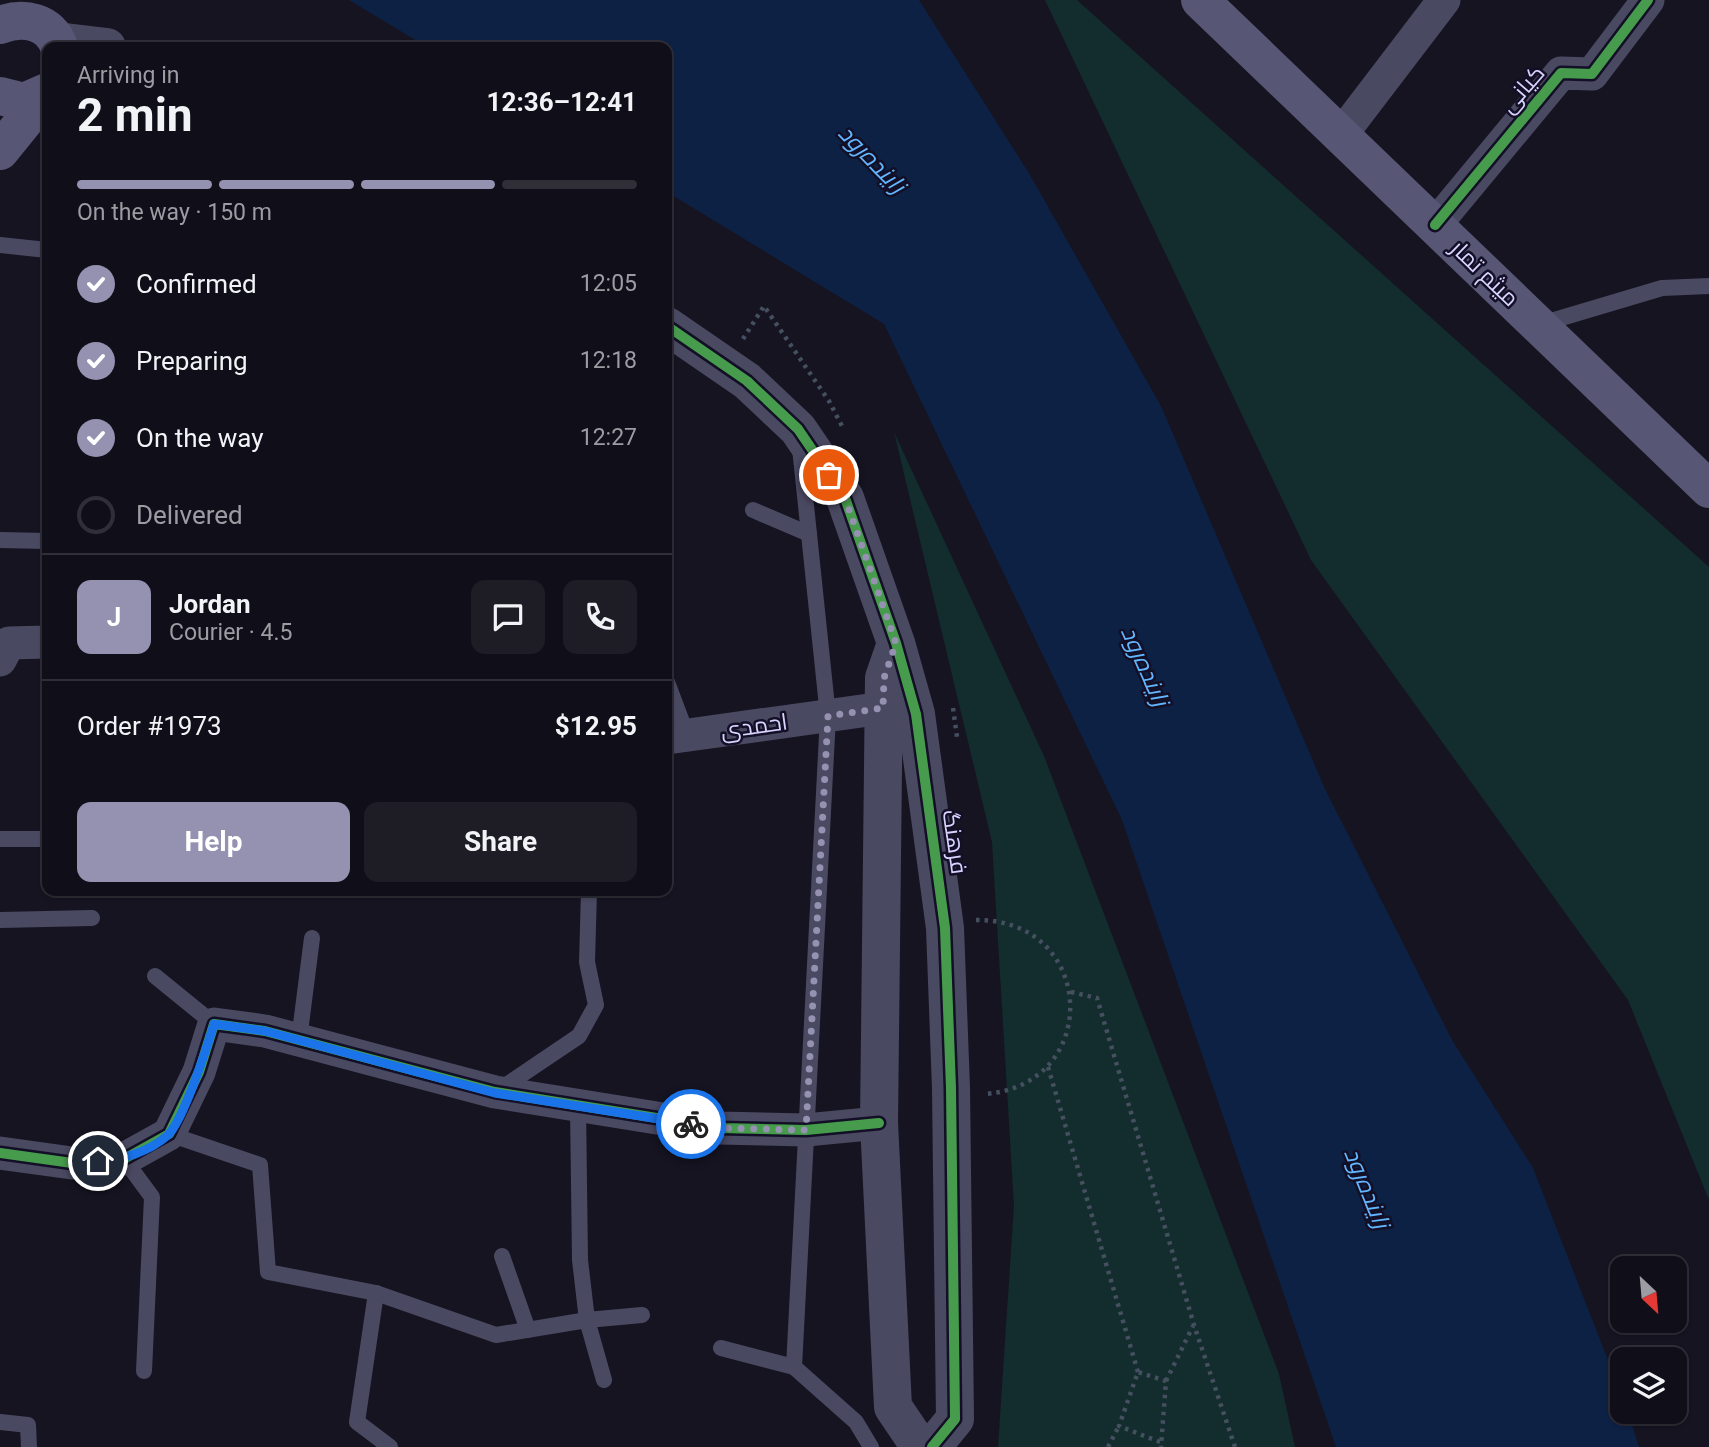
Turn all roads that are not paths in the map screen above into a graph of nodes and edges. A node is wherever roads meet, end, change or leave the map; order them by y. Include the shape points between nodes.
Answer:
1 (1200, 0) edge
2 (1444, 0) edge
3 (1648, 0) edge
4 (0, 25) edge
5 (50, 28) edge
6 (92, 42) edge
7 (42, 94) edge
8 (42, 98) edge
9 (2, 101) edge
10 (1341, 135) junction
11 (0, 151) edge
12 (1435, 225) junction
13 (0, 245) edge
14 (42, 249) edge
15 (1709, 286) edge
16 (1538, 324) junction
17 (672, 329) edge
18 (797, 429) junction
19 (1709, 488) edge
20 (752, 510) dead end
21 (809, 534) junction
22 (0, 540) edge
23 (42, 541) edge
24 (42, 642) edge
25 (896, 643) junction
26 (0, 660) edge
27 (883, 708) junction
28 (672, 709) edge
29 (828, 716) junction
30 (677, 736) edge
31 (0, 839) edge
32 (42, 839) edge
33 (589, 896) edge
34 (93, 918) dead end
35 (0, 920) edge
36 (312, 938) dead end
37 (155, 976) dead end
38 (214, 1024) junction
39 (299, 1040) junction
40 (495, 1093) junction
41 (578, 1107) junction
42 (879, 1123) junction
43 (806, 1130) junction
44 (169, 1134) junction
45 (0, 1154) edge
46 (124, 1159) junction
47 (502, 1256) dead end
48 (376, 1293) junction
49 (642, 1315) dead end
50 (587, 1320) junction
51 (528, 1330) junction
52 (721, 1349) dead end
53 (794, 1367) junction
54 (144, 1371) dead end
55 (604, 1381) dead end
56 (0, 1422) edge
57 (29, 1447) edge
58 (390, 1447) edge
59 (871, 1447) edge
60 (920, 1447) edge
61 (932, 1447) edge

1 - 10 main road, میثم تمار
2 - 10 street
3 - 12 street, کیانی via 1592,74 1561,73
4 - 5 main road via 25,20
5 - 6 street
7 - 9 main road via 24,102
8 - 11 main road
10 - 12 main road, میثم تمار
12 - 16 main road, میثم تمار
13 - 14 lane
15 - 16 lane via 1662,288
16 - 19 main road, میثم تمار
17 - 18 street, فرهنگ via 747,381
18 - 21 lane
18 - 25 street, فرهنگ via 845,498
20 - 21 lane
21 - 29 lane
22 - 23 lane
24 - 26 street via 9,643
25 - 27 street via 884,678
25 - 61 street, فرهنگ via 916,714 945,928 955,1419
27 - 29 street, احمدی
27 - 42 street
28 - 30 lane
29 - 30 street, احمدی
29 - 43 lane
31 - 32 lane
33 - 40 lane via 587,962 596,1005 579,1036
34 - 35 lane
36 - 39 lane
37 - 38 lane
38 - 39 street
38 - 44 street via 199,1072
39 - 40 street
40 - 41 street
41 - 43 street via 719,1128
41 - 50 lane via 580,1260
42 - 43 street
42 - 60 street via 893,1407
43 - 53 lane
44 - 46 street
44 - 48 lane via 260,1166 268,1272
45 - 46 street via 72,1163
46 - 54 lane via 152,1197
47 - 51 lane
48 - 51 lane via 496,1335
48 - 58 lane via 357,1422
49 - 50 lane
50 - 51 lane
50 - 55 lane
52 - 53 lane
53 - 59 lane via 856,1422
56 - 57 lane via 28,1425

